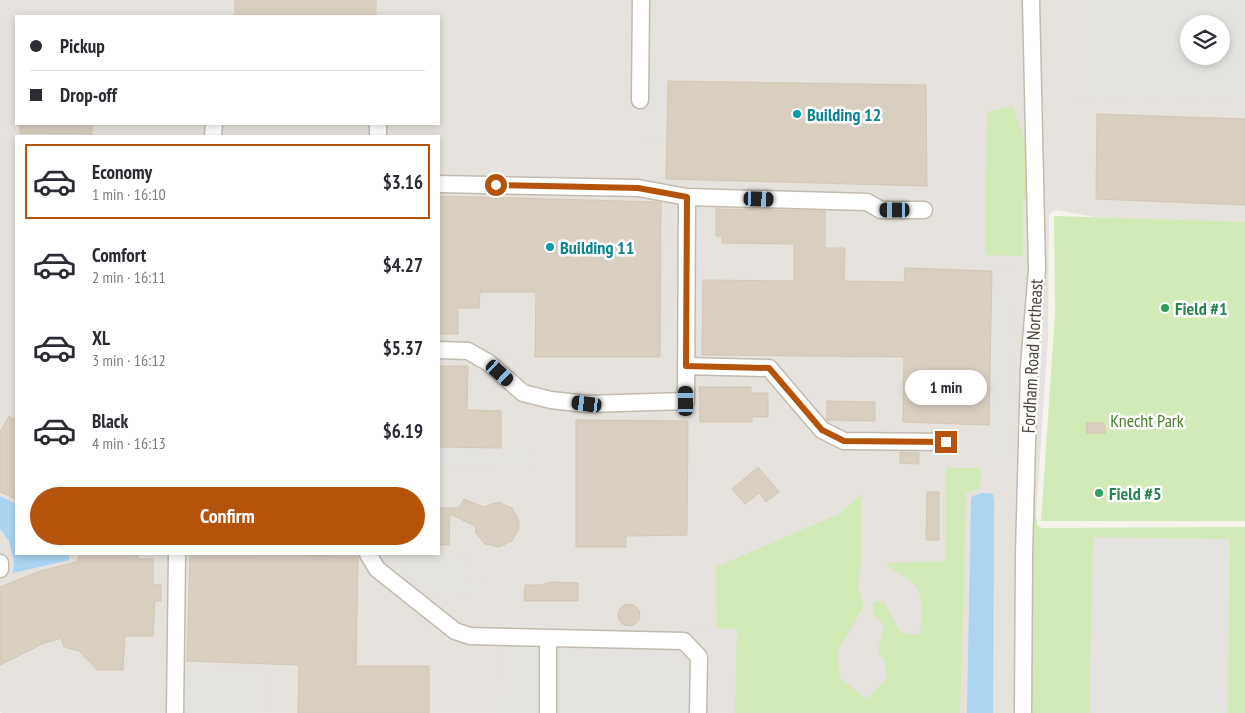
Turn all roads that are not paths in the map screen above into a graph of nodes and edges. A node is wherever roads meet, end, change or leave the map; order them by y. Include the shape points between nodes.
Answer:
1 (641, 0) edge
2 (1031, 0) edge
3 (640, 100) dead end
4 (440, 184) edge
5 (687, 197) junction
6 (924, 210) dead end
7 (440, 350) edge
8 (686, 366) junction
9 (946, 442) dead end
10 (177, 555) edge
11 (369, 555) edge
12 (0, 562) edge
13 (0, 569) edge
14 (548, 640) junction
15 (175, 713) edge
16 (548, 713) edge
17 (698, 713) edge
18 (1022, 713) edge

1 - 3 street
2 - 18 street, Fordham Road Northeast via 1037,269 1029,367
4 - 5 street via 638,188
5 - 6 street via 867,202 881,210
5 - 8 street
7 - 8 street via 468,351 489,363 523,393 587,404 686,401
8 - 9 street via 769,368 822,430 844,441
10 - 15 street
11 - 14 street via 378,569 455,632 470,636
12 - 13 street
14 - 16 street
14 - 17 street via 684,641 699,657

